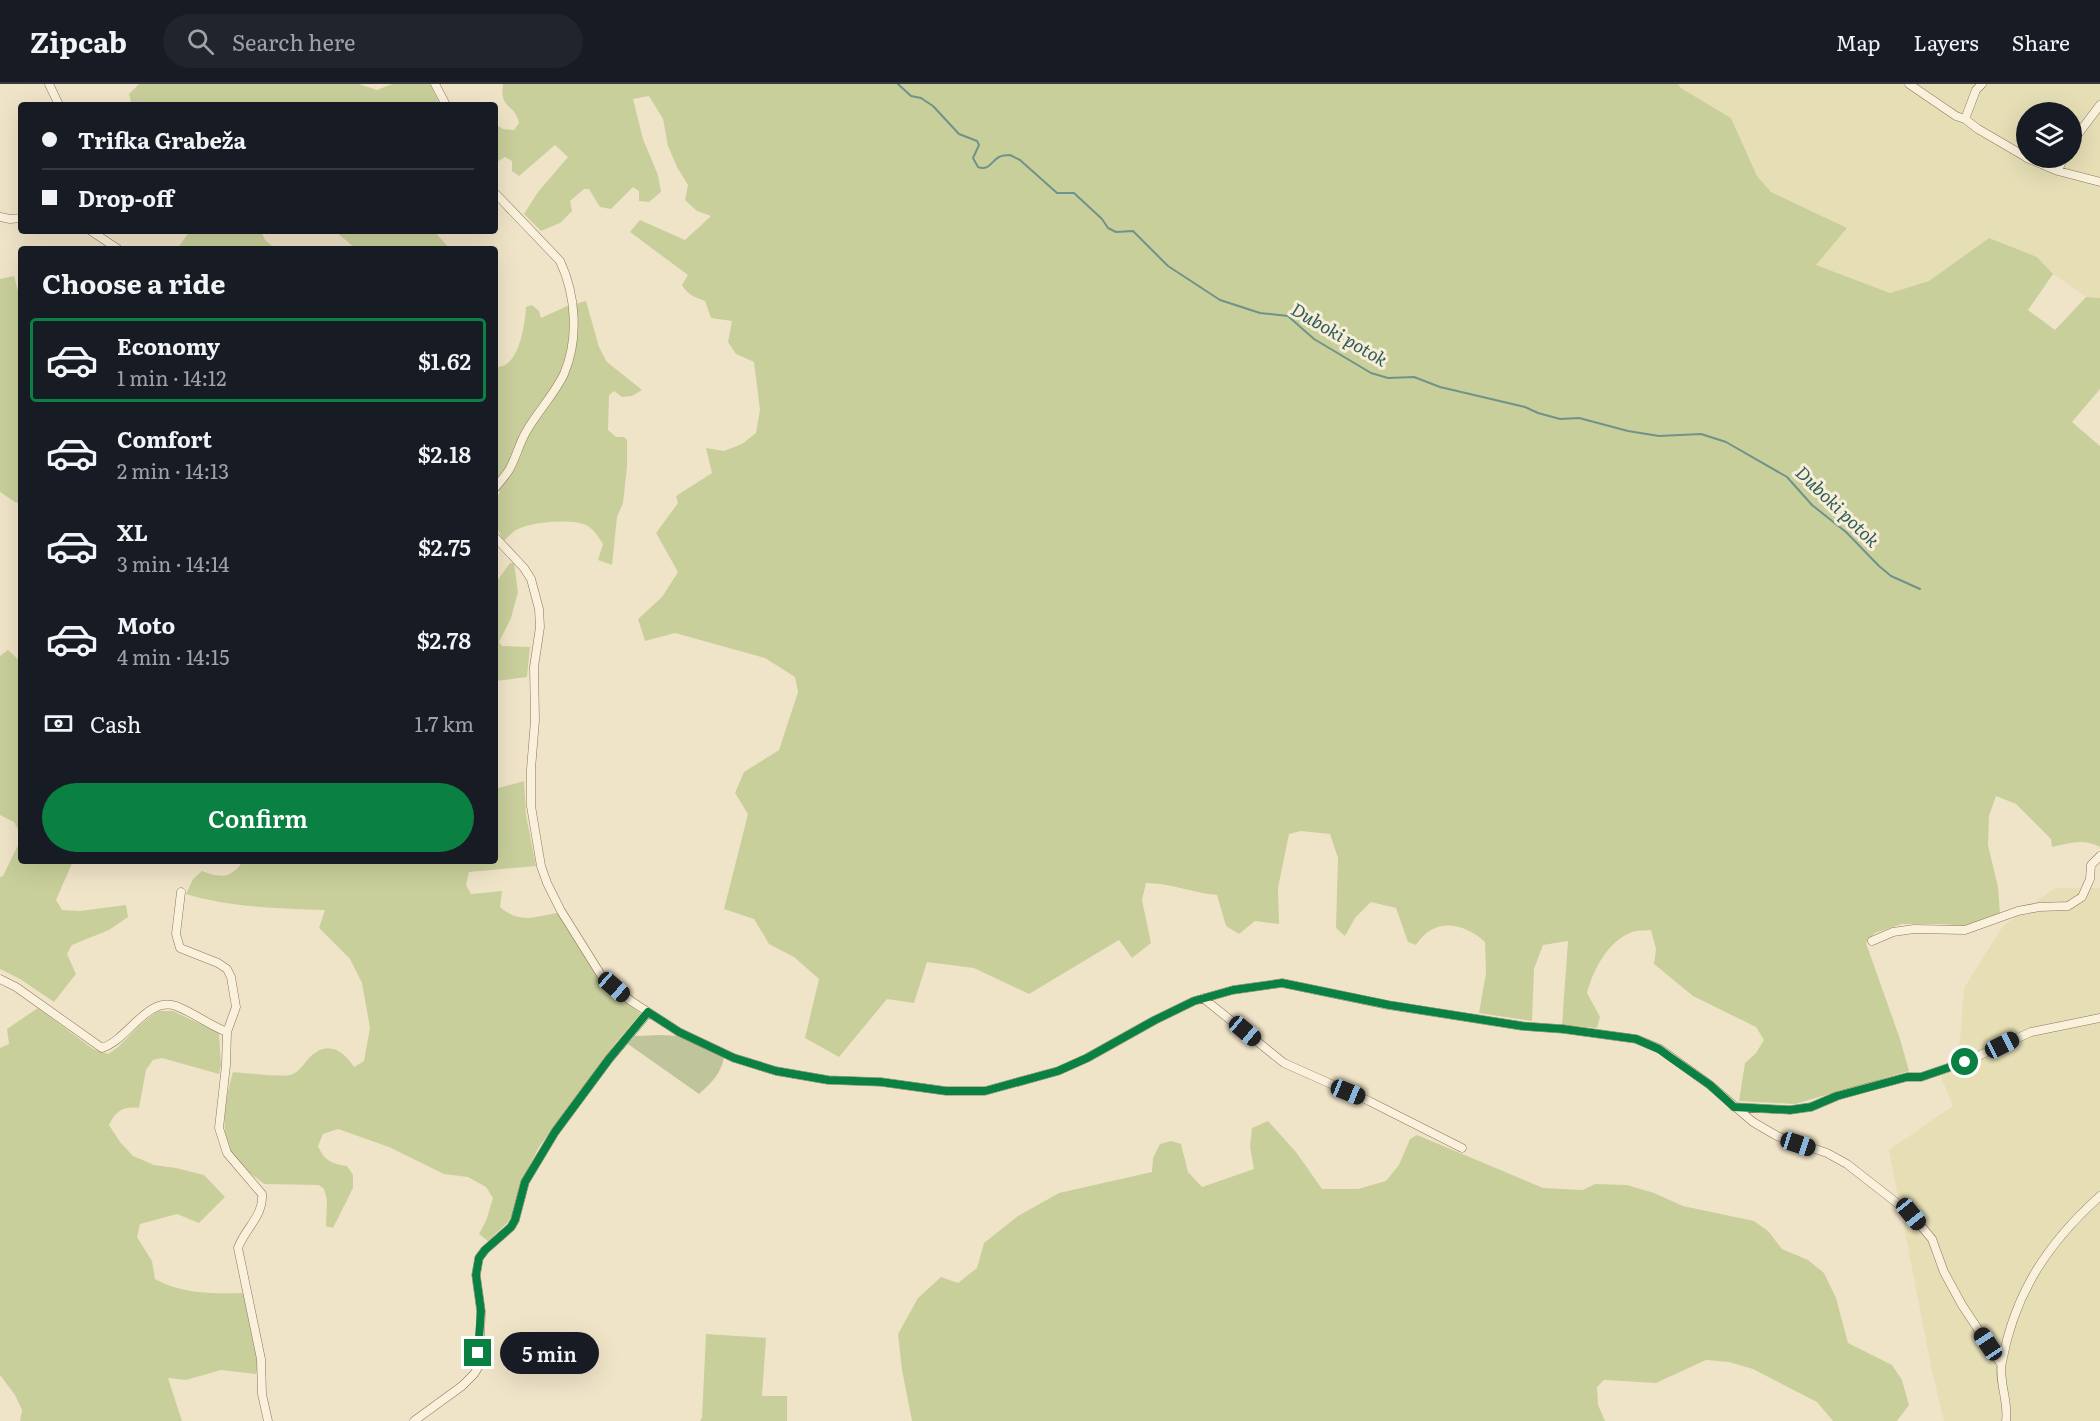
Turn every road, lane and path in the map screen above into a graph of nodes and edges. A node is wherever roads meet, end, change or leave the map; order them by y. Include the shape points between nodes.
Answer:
1 (49, 84) edge
2 (435, 84) edge
3 (1982, 84) edge
4 (1908, 85) edge
5 (57, 102) edge
6 (444, 102) edge
7 (2100, 105) edge
8 (1965, 119) junction
9 (2082, 129) edge
10 (2016, 151) edge
11 (2051, 168) edge
12 (2059, 168) edge
13 (2058, 171) junction
14 (2100, 182) edge
15 (498, 196) edge
16 (0, 218) edge
17 (18, 218) edge
18 (96, 234) edge
19 (114, 246) edge
20 (498, 484) edge
21 (498, 540) edge
22 (2100, 856) edge
23 (181, 892) dead end
24 (1872, 941) dead end
25 (0, 979) edge
26 (1203, 998) junction
27 (648, 1012) junction
28 (2100, 1018) edge
29 (227, 1032) junction
30 (1734, 1107) junction
31 (1462, 1148) dead end
32 (2100, 1196) edge
33 (2001, 1364) junction
34 (268, 1421) edge
35 (414, 1421) edge
36 (2006, 1421) edge

1 - 5 street
2 - 6 street
3 - 8 street
4 - 8 street
7 - 9 street
8 - 10 street
11 - 13 street
12 - 13 street
13 - 14 street
15 - 20 street via 560,261 571,295 573,324 570,357 563,374
16 - 17 street
18 - 19 street
21 - 27 street via 531,579 539,609 531,806 541,866 561,911 601,975
22 - 24 street via 2091,865 2082,897 2068,906 2018,911 1965,930 1914,929
23 - 29 street via 176,934 180,948 218,963 231,977 236,1007
25 - 29 street via 102,1048 116,1041 155,1006 166,1004
26 - 27 street via 1058,1071 985,1091 828,1080 776,1071 734,1058 679,1032
26 - 30 street via 1282,983 1389,1005 1636,1039 1659,1049
26 - 31 street via 1284,1063
27 - 35 street via 555,1132 525,1182 511,1227 479,1258 479,1366 462,1386
28 - 30 street via 2031,1032 1921,1077 1869,1087 1811,1107
29 - 34 street via 219,1128 227,1153 262,1194 261,1212 238,1248 261,1359
30 - 33 street via 1777,1136 1847,1164 1911,1214 1932,1239 1962,1305
32 - 33 street via 2064,1230 2029,1281 2014,1312
33 - 36 street

